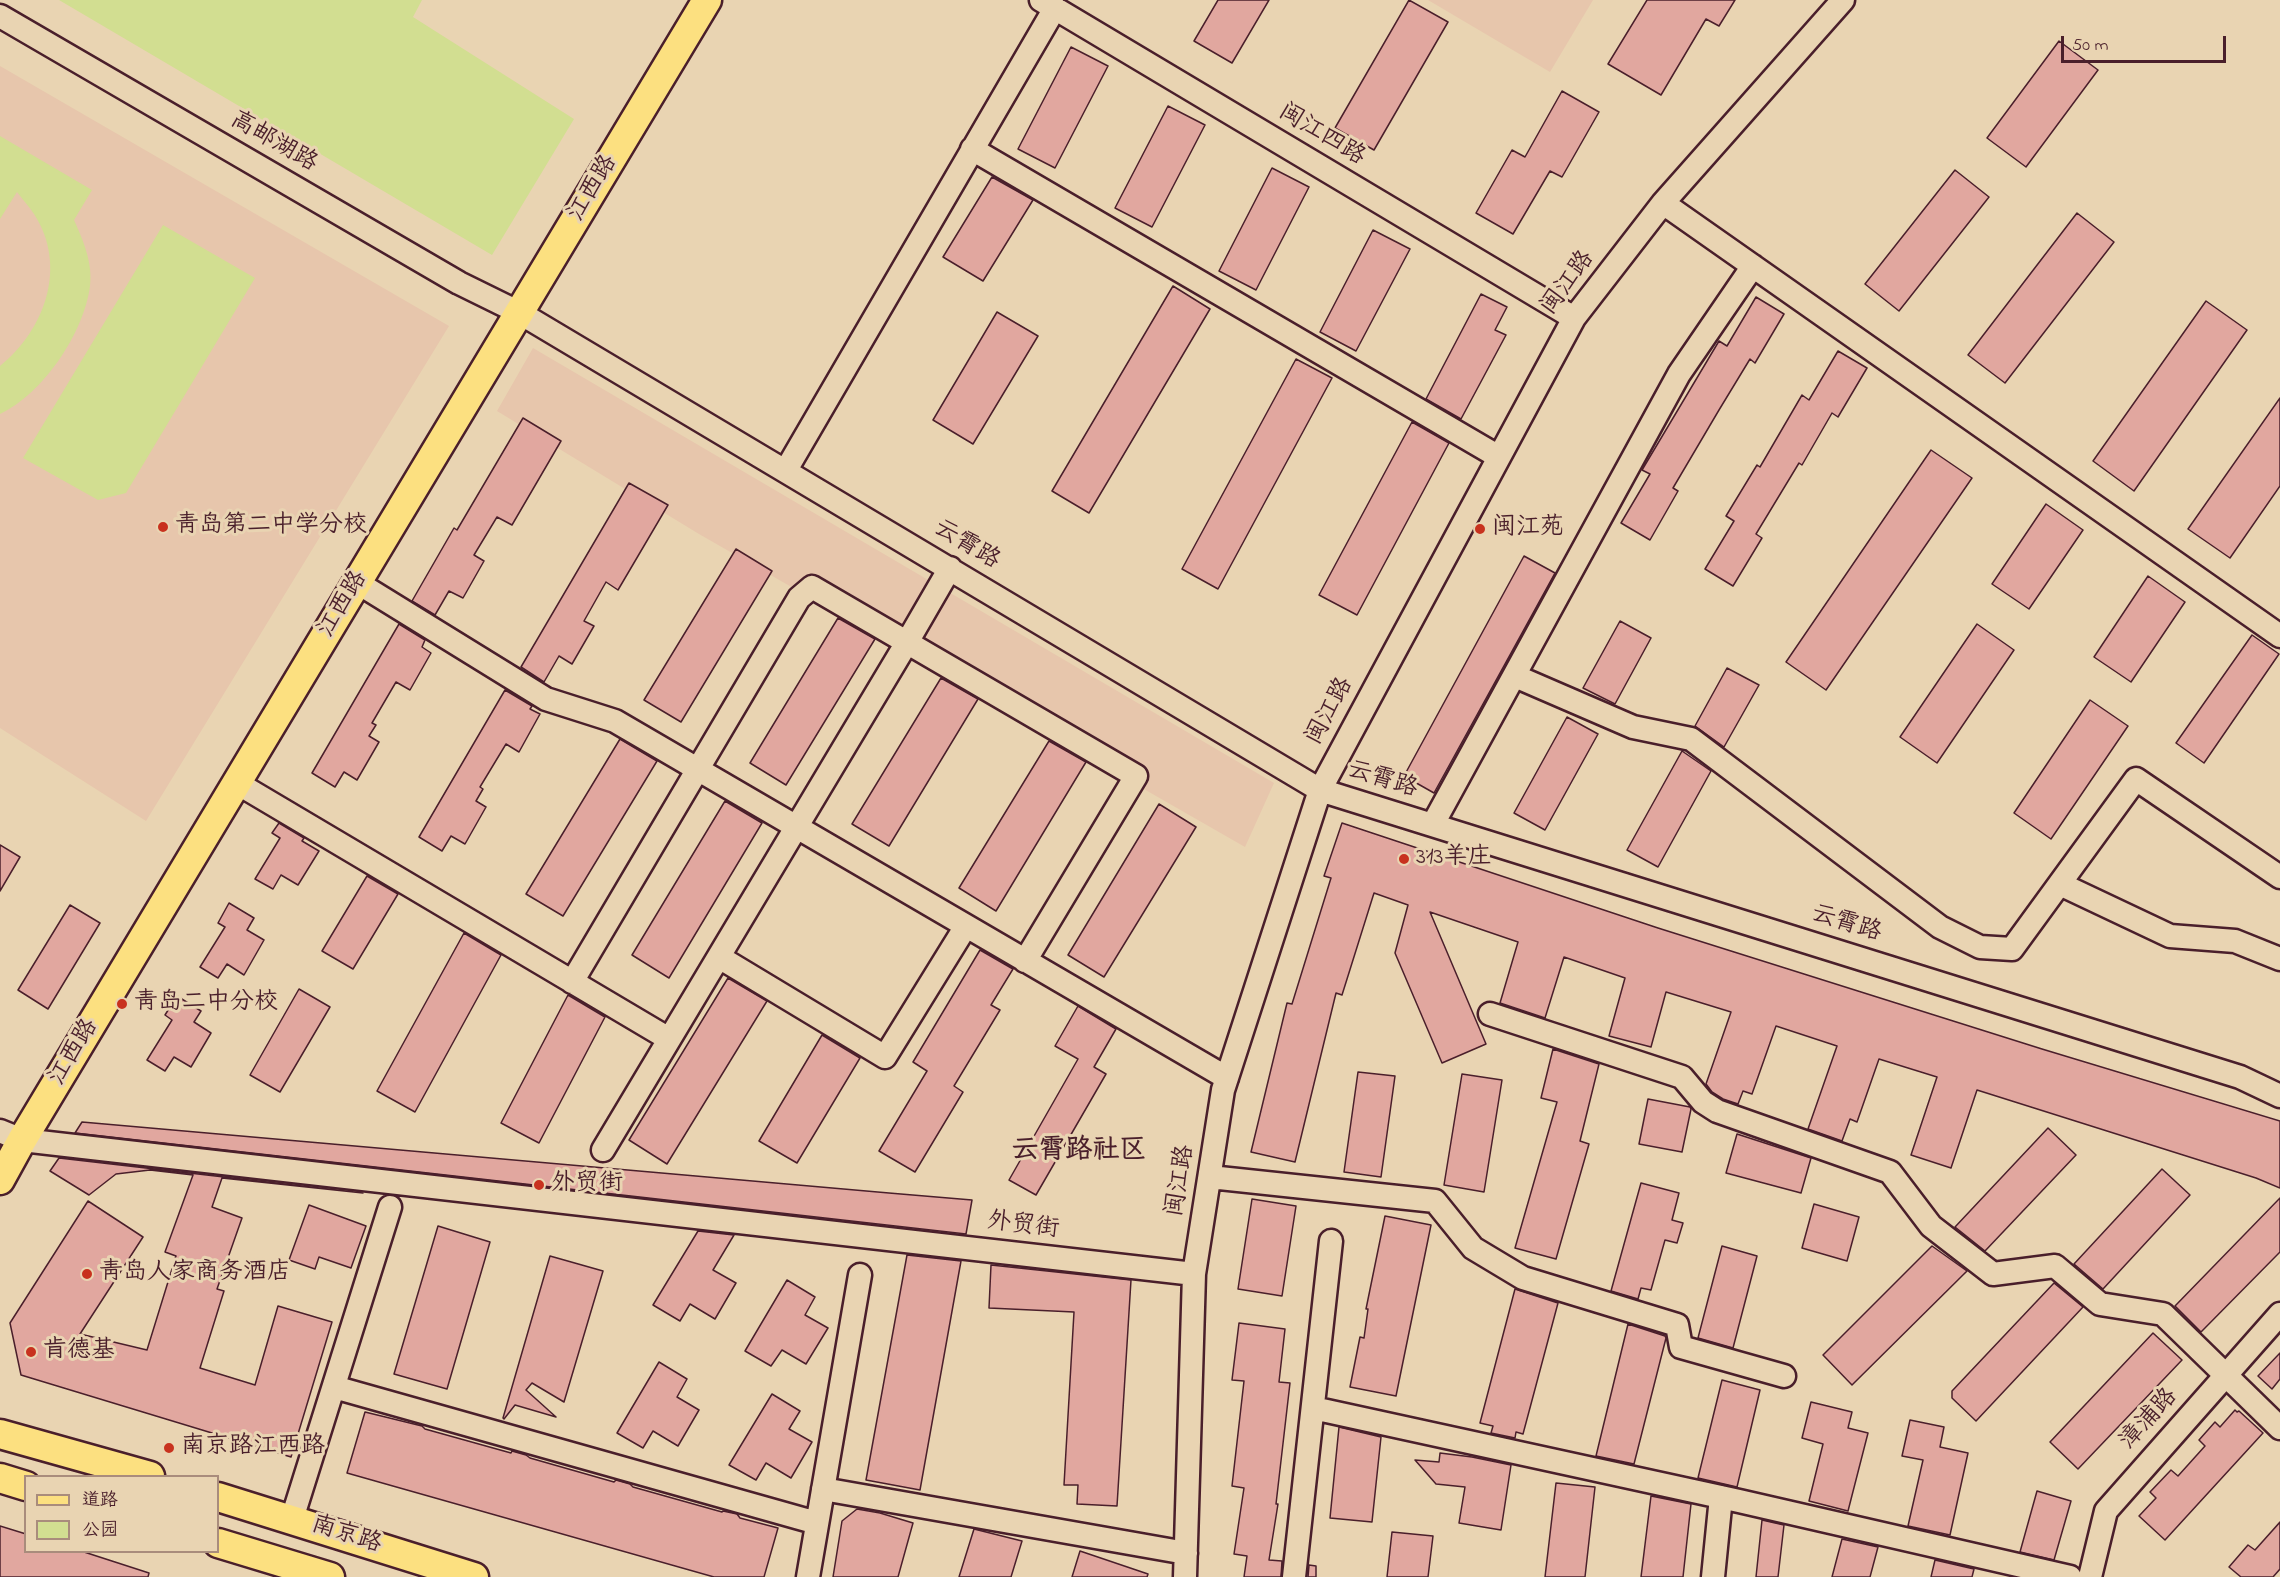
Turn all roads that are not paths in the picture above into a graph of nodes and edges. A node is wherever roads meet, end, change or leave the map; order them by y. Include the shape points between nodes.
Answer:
1 (707, 0) edge
2 (1843, 0) edge
3 (1048, 4) edge
4 (0, 16) edge
5 (972, 149) junction
6 (1664, 203) junction
7 (1753, 266) junction
8 (520, 313) junction
9 (1574, 318) junction
10 (1499, 457) junction
11 (786, 470) junction
12 (950, 568) junction
13 (357, 583) junction
14 (2280, 636) edge
15 (906, 644) junction
16 (1515, 676) junction
17 (698, 770) junction
18 (237, 783) junction
19 (1320, 790) junction
20 (1433, 824) junction
21 (796, 827) junction
22 (2280, 877) edge
23 (2061, 884) junction
24 (966, 926) junction
25 (719, 957) junction
26 (2280, 959) edge
27 (1025, 961) junction
28 (572, 982) junction
29 (1490, 1014) dead end
30 (669, 1040) junction
31 (1227, 1078) junction
32 (2280, 1096) edge
33 (11, 1136) edge
34 (603, 1149) dead end
35 (1210, 1177) junction
36 (0, 1180) edge
37 (390, 1207) dead end
38 (1331, 1241) dead end
39 (1194, 1274) junction
40 (860, 1275) dead end
41 (2280, 1314) edge
42 (1784, 1376) dead end
43 (2225, 1377) junction
44 (334, 1387) junction
45 (1313, 1408) junction
46 (2280, 1428) edge
47 (0, 1434) edge
48 (146, 1475) edge
49 (0, 1478) edge
50 (24, 1485) edge
51 (823, 1489) junction
52 (219, 1497) edge
53 (1721, 1497) junction
54 (292, 1519) junction
55 (817, 1523) junction
56 (219, 1544) edge
57 (1186, 1553) junction
58 (330, 1577) edge
59 (474, 1577) edge
60 (808, 1577) edge
61 (1185, 1577) edge
62 (1294, 1577) edge
63 (1713, 1577) edge
64 (2070, 1577) edge
65 (2090, 1577) edge

1 - 8 main road, 江西路
2 - 6 street, 闽江路
3 - 5 street
3 - 9 street, 闽江四路
4 - 8 street, 高邮湖路 via 459,283
5 - 10 street
5 - 11 street
6 - 7 street
6 - 9 street, 闽江路
7 - 14 street
7 - 16 street via 1679,374
8 - 11 street, 云霄路
8 - 13 main road, 江西路
9 - 10 street, 闽江路
10 - 19 street, 闽江路
11 - 12 street, 云霄路
12 - 15 street
12 - 19 street, 云霄路
13 - 17 street via 546,699 615,721
13 - 18 main road, 江西路
15 - 17 street via 812,587 799,598
15 - 21 street
15 - 27 street via 1136,776
16 - 20 street
16 - 23 street via 1633,727 1691,740 1940,927 1980,947 2012,949
17 - 21 street
17 - 28 street
18 - 28 street
18 - 33 main road, 江西路
19 - 20 street, 云霄路
19 - 31 street, 闽江路
20 - 32 street, 云霄路 via 2240,1077
21 - 24 street
21 - 25 street
22 - 23 street via 2136,779
23 - 26 street via 2170,936 2235,941
24 - 25 street via 885,1057
24 - 27 street
25 - 30 street
27 - 31 street
28 - 30 street
29 - 43 street via 1682,1077 1703,1102 1717,1111 1890,1172 1931,1226 1993,1274 2055,1266 2100,1304 2163,1314
30 - 34 street
31 - 35 street, 闽江路
33 - 36 main road, 江西路
33 - 39 street, 外贸街
35 - 39 street, 闽江路
35 - 42 street via 1435,1201 1473,1248 1523,1278 1677,1325 1681,1347
37 - 44 street
38 - 45 street
39 - 57 street, 闽江路
40 - 51 street
41 - 43 street, 漳浦路
43 - 46 street
43 - 65 street, 漳浦路 via 2106,1511
44 - 54 street
44 - 55 street
45 - 53 street
45 - 62 street
47 - 48 main road
49 - 50 main road
51 - 55 street
51 - 57 street
52 - 54 main road, 南京路
53 - 63 street
53 - 64 street
54 - 59 main road, 南京路
55 - 60 street
56 - 58 main road, 南京路
57 - 61 street, 闽江路

